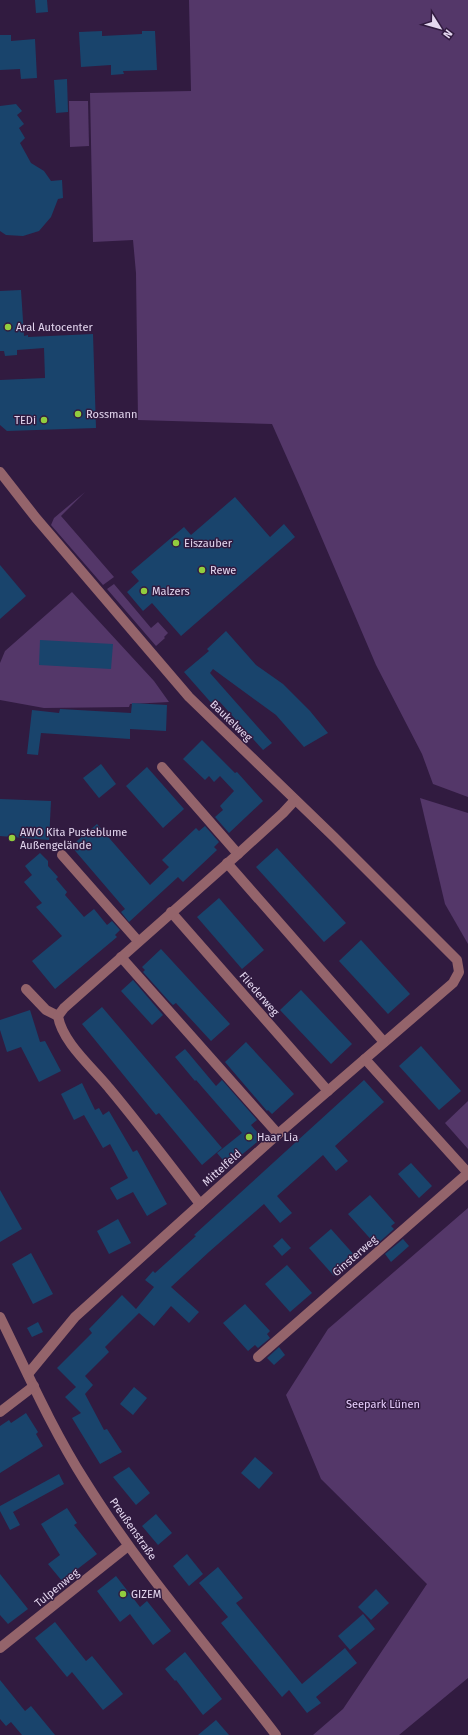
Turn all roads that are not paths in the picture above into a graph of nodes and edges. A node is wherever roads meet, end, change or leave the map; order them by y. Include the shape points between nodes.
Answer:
1 (0, 472) edge
2 (162, 767) dead end
3 (295, 800) junction
4 (238, 854) junction
5 (62, 855) dead end
6 (227, 863) junction
7 (171, 912) junction
8 (138, 941) junction
9 (121, 957) junction
10 (459, 972) joint
11 (26, 989) dead end
12 (58, 1016) junction
13 (384, 1042) junction
14 (365, 1059) junction
15 (328, 1091) junction
16 (278, 1134) junction
17 (468, 1173) edge
18 (200, 1204) junction
19 (0, 1317) edge
20 (258, 1358) dead end
21 (28, 1374) junction
22 (34, 1386) junction
23 (0, 1412) edge
24 (128, 1546) junction
25 (0, 1648) edge
26 (276, 1735) edge

1 - 3 street, Baukelweg via 36,518 189,697
2 - 4 street
3 - 4 street
3 - 10 street, Baukelweg via 457,960
4 - 6 street
5 - 8 street
6 - 7 street
6 - 13 street
7 - 8 street
7 - 15 street, Fliederweg
8 - 9 street
9 - 12 street
9 - 16 street
10 - 13 street, Mittelfeld via 453,983
11 - 12 street via 46,1010
12 - 18 street via 59,1026 72,1046 109,1088
13 - 14 street, Mittelfeld
14 - 15 street, Mittelfeld
14 - 17 street, Ginsterweg
15 - 16 street, Mittelfeld
16 - 18 street, Mittelfeld
17 - 20 street, Ginsterweg
18 - 21 street, Mittelfeld via 74,1317
19 - 21 street, Preußenstraße
21 - 22 street, Preußenstraße
22 - 23 street
22 - 24 street, Preußenstraße via 85,1481
24 - 25 street, Tulpenweg
24 - 26 street, Preußenstraße

